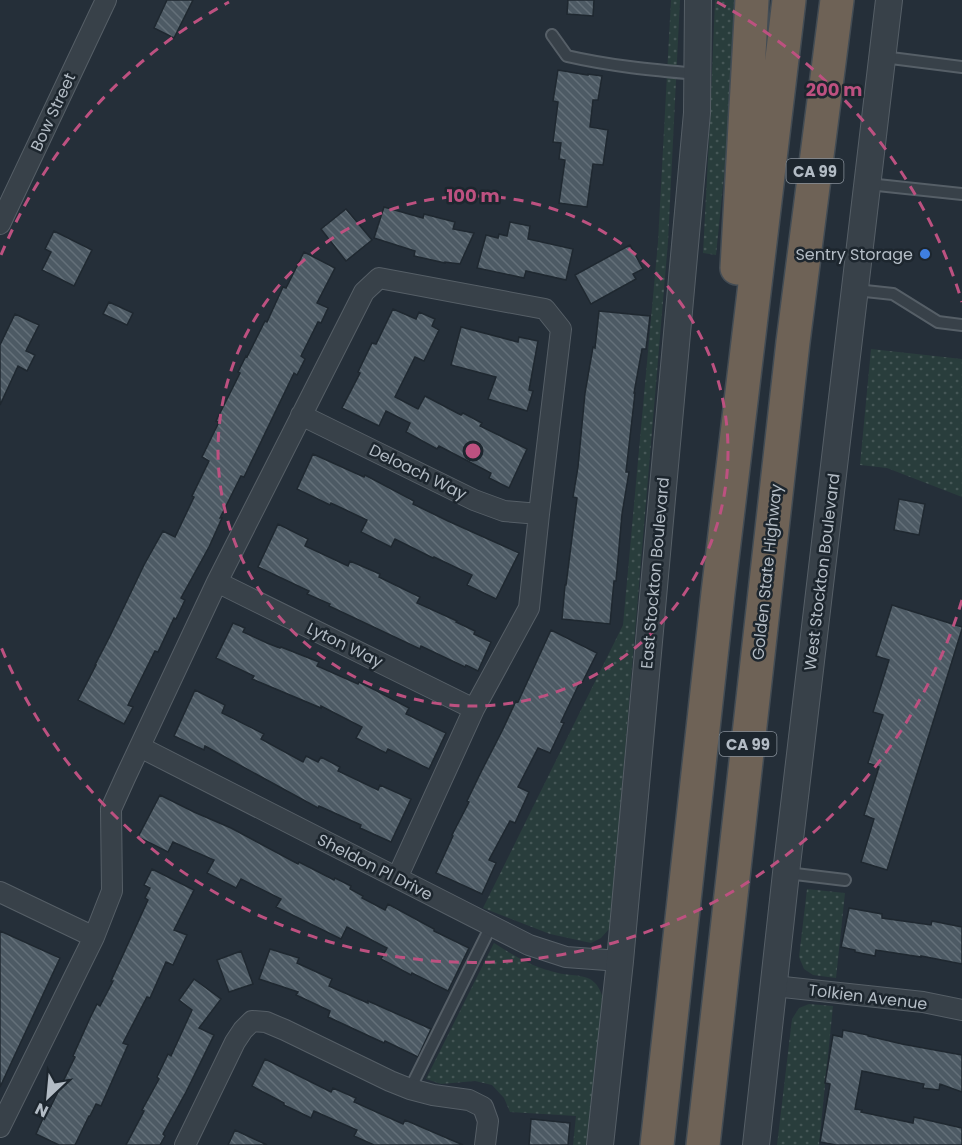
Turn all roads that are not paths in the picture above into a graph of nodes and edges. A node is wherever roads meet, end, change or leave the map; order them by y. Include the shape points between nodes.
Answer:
1 (106, 0) edge
2 (698, 0) edge
3 (752, 0) edge
4 (789, 0) edge
5 (837, 0) edge
6 (889, 0) edge
7 (552, 35) dead end
8 (882, 57) junction
9 (962, 67) edge
10 (698, 74) junction
11 (868, 184) junction
12 (962, 194) edge
13 (0, 224) edge
14 (856, 290) junction
15 (962, 325) edge
16 (302, 415) junction
17 (539, 514) junction
18 (217, 582) junction
19 (718, 593) junction
20 (474, 709) junction
21 (140, 747) junction
22 (786, 873) junction
23 (397, 878) junction
24 (845, 880) dead end
25 (0, 892) edge
26 (491, 926) junction
27 (94, 937) junction
28 (620, 961) junction
29 (774, 986) junction
30 (962, 1010) edge
31 (410, 1089) junction
32 (6, 1100) edge
33 (0, 1127) edge
34 (185, 1145) edge
35 (485, 1145) edge
36 (600, 1145) edge
37 (657, 1145) edge
38 (703, 1145) edge
39 (756, 1145) edge

1 - 13 street, Bow Street
2 - 10 street, East Stockton Boulevard
3 - 19 highway
4 - 19 highway, CA 99
5 - 38 highway, Golden State Highway / CA 99 via 793,342
6 - 8 street, West Stockton Boulevard
7 - 10 lane via 567,56
8 - 9 lane
8 - 11 street, West Stockton Boulevard
10 - 28 street, East Stockton Boulevard
11 - 12 lane
11 - 14 street, West Stockton Boulevard
14 - 15 lane via 893,294 938,322
14 - 22 street, West Stockton Boulevard
16 - 17 street, Deloach Way via 474,500 504,511
16 - 17 street via 364,292 379,278 545,309 561,329
16 - 18 street
17 - 20 street via 529,608
18 - 20 street, Lyton Way
18 - 21 street
19 - 37 highway, CA 99
20 - 23 street
21 - 23 street, Sheldon Pl Drive
21 - 27 street via 111,810 112,891
22 - 24 lane
22 - 29 street, West Stockton Boulevard
23 - 26 street, Sheldon Pl Drive
25 - 27 street
26 - 28 street, Sheldon Pl Drive via 529,945 566,957
26 - 31 lane
27 - 32 street
28 - 36 street, East Stockton Boulevard
29 - 30 street, Tolkien Avenue
29 - 39 street, West Stockton Boulevard
31 - 34 street via 285,1030 252,1021 235,1042
31 - 35 street via 469,1100 483,1107 488,1121
32 - 33 street

